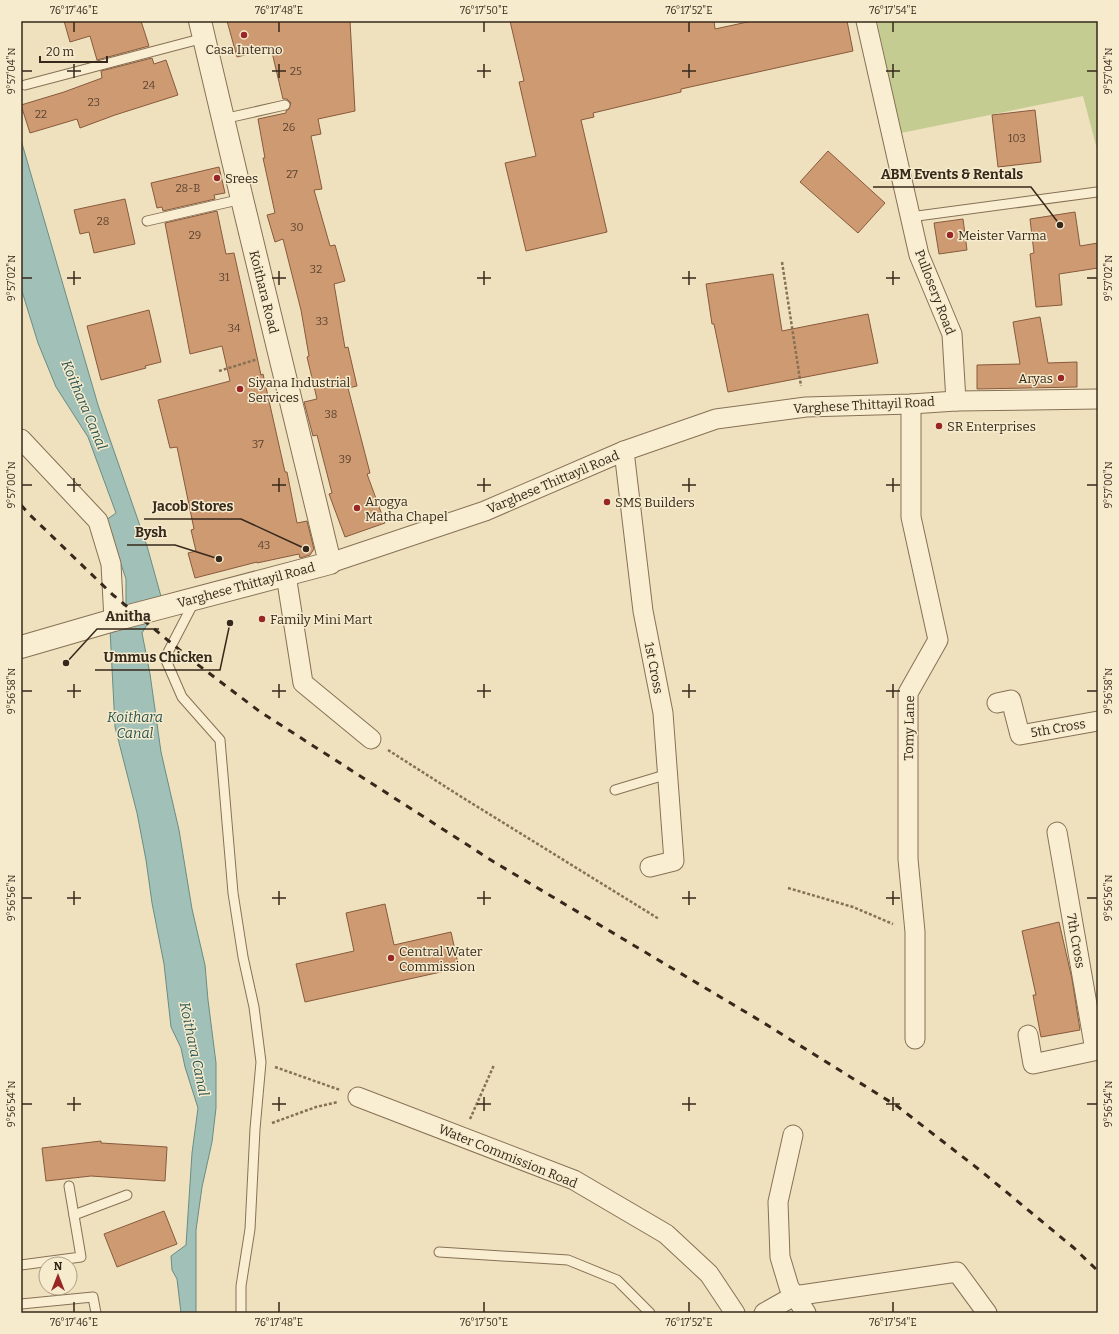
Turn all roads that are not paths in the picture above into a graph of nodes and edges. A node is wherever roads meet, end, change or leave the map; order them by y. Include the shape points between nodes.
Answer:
1 (866, 21) edge
2 (202, 29) edge
3 (25, 85) dead end
4 (285, 105) dead end
5 (223, 119) junction
6 (1098, 192) edge
7 (242, 199) junction
8 (910, 217) junction
9 (147, 221) dead end
10 (1098, 399) edge
11 (956, 401) junction
12 (910, 404) junction
13 (21, 439) edge
14 (624, 451) junction
15 (330, 563) junction
16 (286, 575) junction
17 (195, 599) junction
18 (114, 620) junction
19 (21, 647) edge
20 (997, 703) dead end
21 (1098, 721) edge
22 (371, 739) road end
23 (668, 774) junction
24 (615, 790) dead end
25 (1057, 832) dead end
26 (650, 866) dead end
27 (1028, 1035) dead end
28 (915, 1040) dead end
29 (1097, 1050) edge
30 (358, 1097) road end
31 (793, 1135) dead end
32 (69, 1186) dead end
33 (127, 1195) dead end
34 (74, 1215) junction
35 (439, 1252) dead end
36 (21, 1265) edge
37 (794, 1296) junction
38 (21, 1304) edge
39 (96, 1313) edge
40 (241, 1313) edge
41 (650, 1313) edge
42 (736, 1313) edge
43 (764, 1313) edge
44 (806, 1313) edge
45 (987, 1313) edge

1 - 8 street, Pullosery Road
2 - 3 lane
2 - 5 street, Koithara Road
4 - 5 lane
5 - 7 street, Koithara Road
6 - 8 lane
7 - 9 lane
7 - 15 street, Koithara Road
8 - 11 street, Pullosery Road via 919,255 952,334
10 - 11 street, Varghese Thittayil Road
11 - 12 street, Varghese Thittayil Road
12 - 14 street, Varghese Thittayil Road via 806,406 716,419
12 - 28 street, Tomy Lane via 911,517 938,640 908,692 908,859 915,932
13 - 18 street via 98,521 111,564
14 - 15 street, Varghese Thittayil Road via 486,511
14 - 23 street, 1st Cross via 643,611 663,713
15 - 16 street, Varghese Thittayil Road
16 - 17 street, Varghese Thittayil Road
16 - 22 street via 303,683
17 - 18 street, Varghese Thittayil Road
17 - 40 lane via 166,658 182,697 220,740 233,893 254,1007 261,1062 250,1229 241,1286
18 - 19 street, Varghese Thittayil Road
20 - 21 street, 5th Cross via 1011,700 1020,735
23 - 24 lane
23 - 26 street, 1st Cross via 674,861
25 - 29 street, 7th Cross
27 - 29 street, 7th Cross via 1033,1064
30 - 42 street, Water Commission Road via 574,1180 666,1234 709,1274
31 - 37 street via 778,1202 780,1257
32 - 34 lane
33 - 34 lane
34 - 36 lane via 81,1257
35 - 41 lane via 568,1260 617,1280
37 - 43 street
37 - 44 street
37 - 45 street via 957,1272
38 - 39 lane via 93,1297

